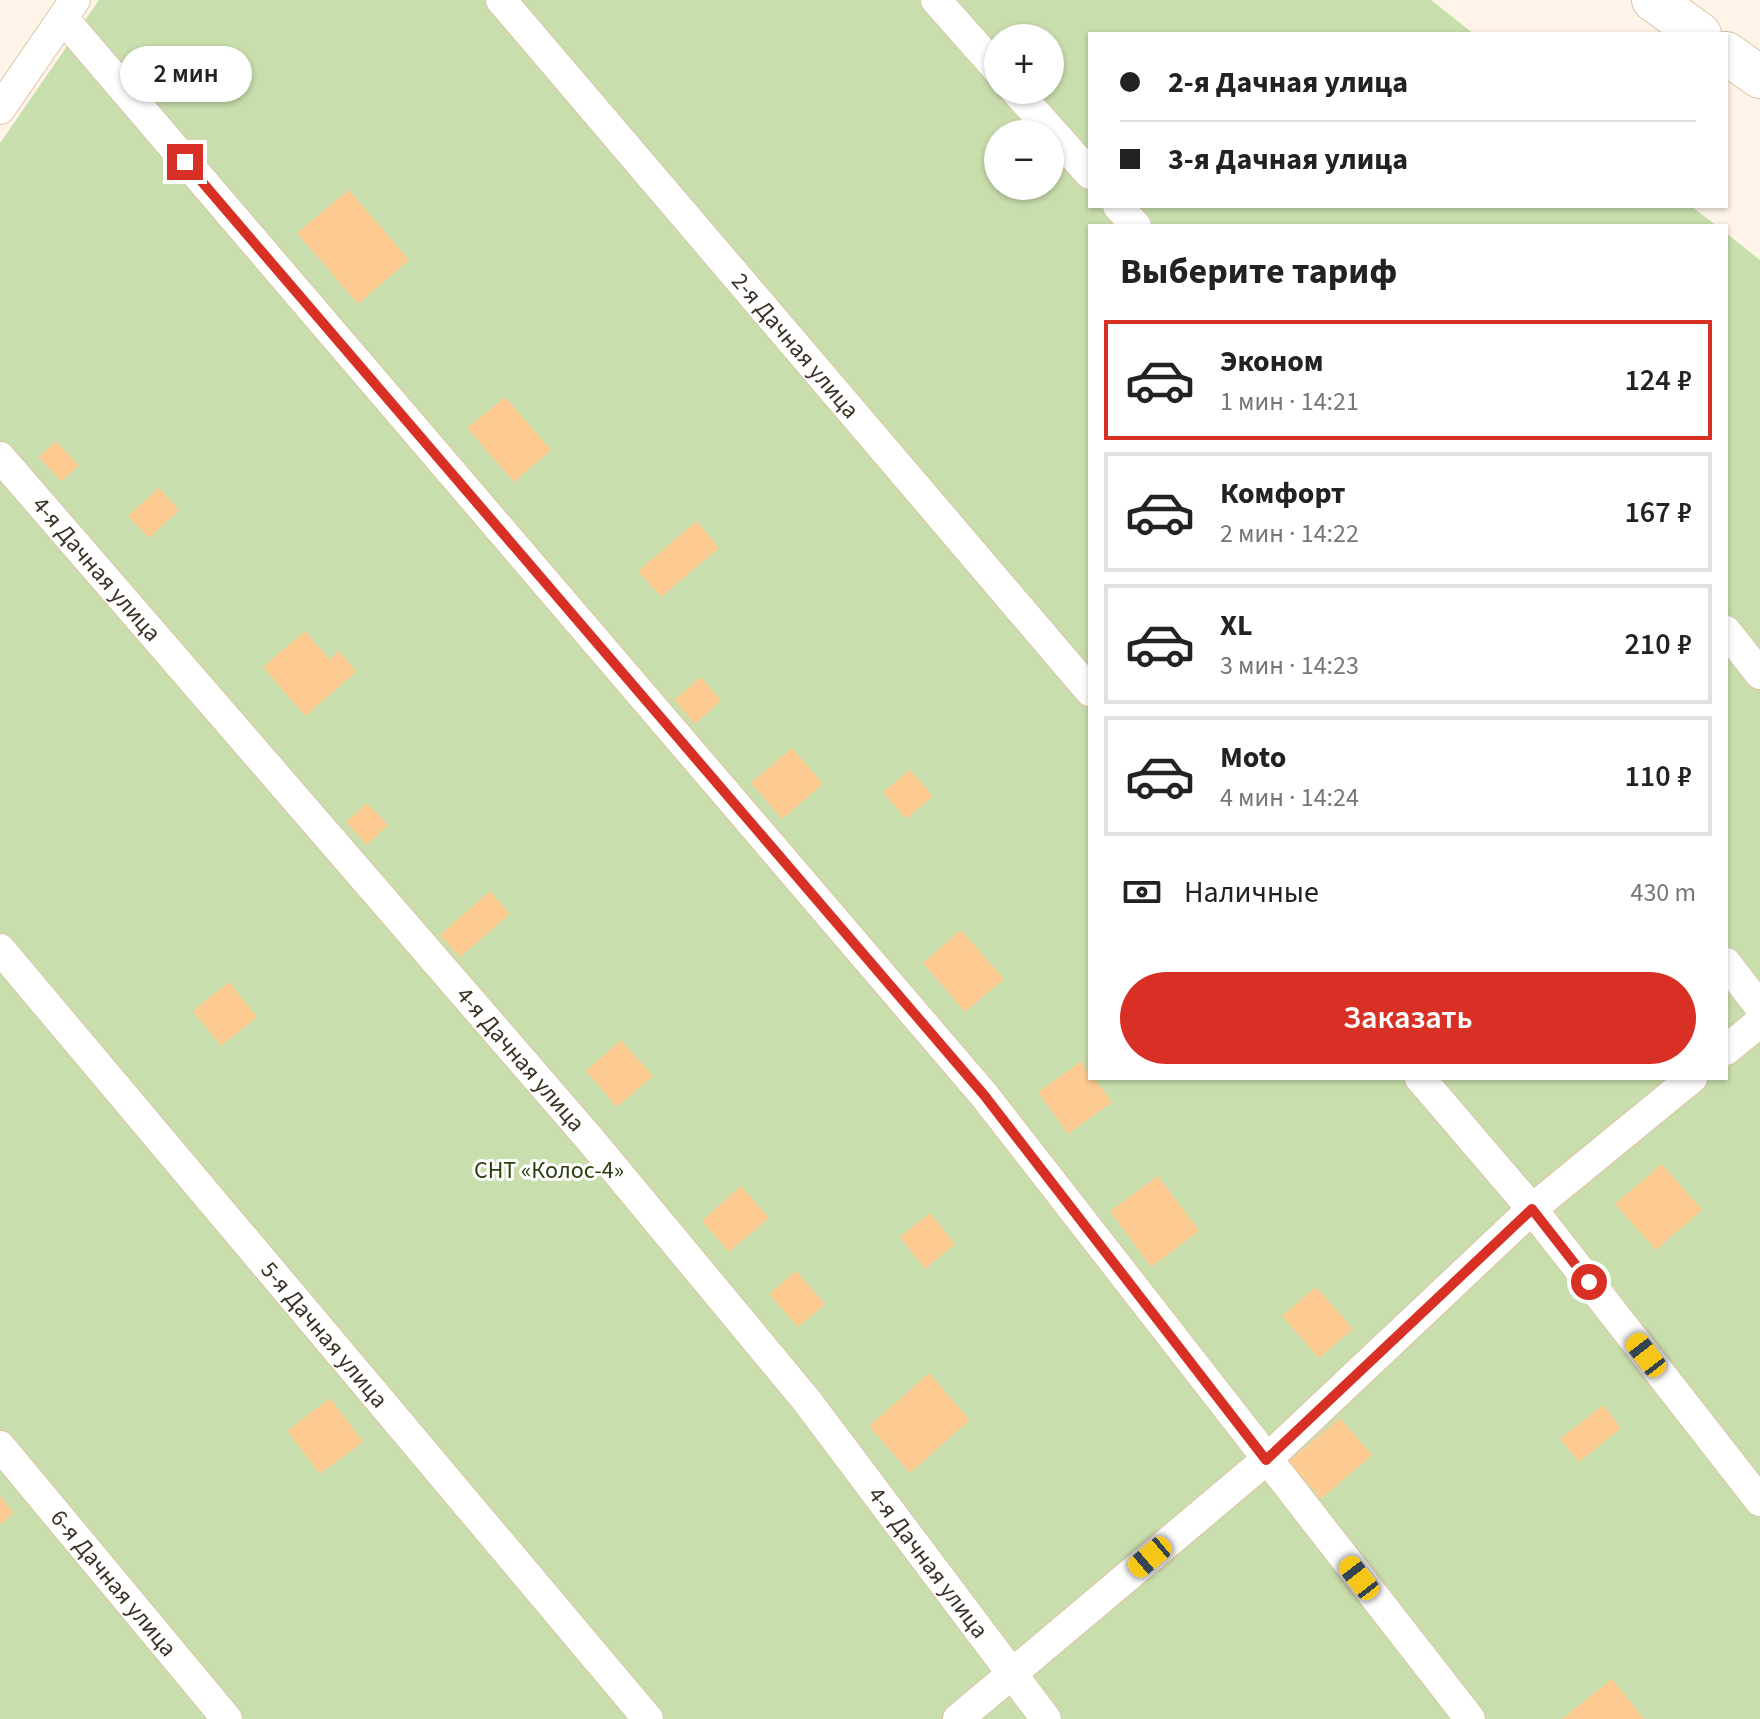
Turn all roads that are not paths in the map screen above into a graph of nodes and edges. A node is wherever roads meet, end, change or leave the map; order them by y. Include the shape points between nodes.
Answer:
1 (501, 0) edge
2 (936, 0) edge
3 (1653, 0) edge
4 (69, 9) edge
5 (1697, 32) edge
6 (984, 54) edge
7 (1728, 54) edge
8 (1760, 77) edge
9 (1028, 104) edge
10 (0, 109) edge
11 (1088, 172) edge
12 (1120, 208) edge
13 (1134, 224) edge
14 (0, 457) edge
15 (1728, 634) edge
16 (1760, 674) edge
17 (1088, 689) edge
18 (0, 949) edge
19 (1728, 966) edge
20 (1760, 1007) edge
21 (1760, 1022) edge
22 (1728, 1048) edge
23 (1422, 1080) edge
24 (1690, 1080) edge
25 (1532, 1209) junction
26 (0, 1446) edge
27 (1266, 1460) junction
28 (1760, 1501) edge
29 (1011, 1674) junction
30 (227, 1719) edge
31 (648, 1719) edge
32 (958, 1719) edge
33 (1046, 1719) edge
34 (1470, 1719) edge

1 - 17 street, 2-я Дачная улица
2 - 6 street
3 - 5 street
4 - 10 street
4 - 27 street via 984,1095
7 - 8 street
9 - 11 street
12 - 13 street
14 - 29 street, 4-я Дачная улица via 589,1138 787,1377
15 - 16 street
18 - 31 street, 5-я Дачная улица
19 - 20 street
21 - 22 street
23 - 25 street
24 - 25 street
25 - 27 street
25 - 28 street
26 - 30 street, 6-я Дачная улица
27 - 29 street
27 - 34 street
29 - 32 street
29 - 33 street, 4-я Дачная улица

